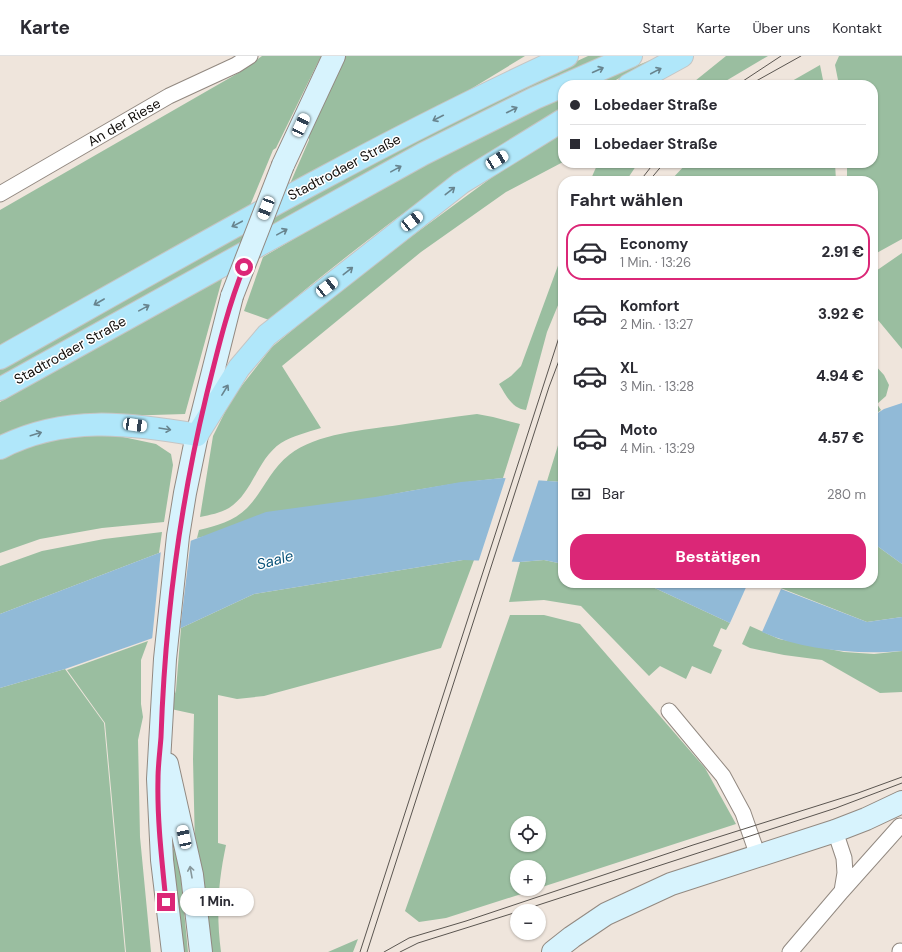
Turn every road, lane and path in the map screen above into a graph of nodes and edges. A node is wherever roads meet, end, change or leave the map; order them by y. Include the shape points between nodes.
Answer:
1 (250, 56) edge
2 (334, 56) edge
3 (567, 56) edge
4 (631, 56) edge
5 (682, 56) edge
6 (576, 80) edge
7 (638, 80) edge
8 (558, 88) edge
9 (558, 123) edge
10 (0, 194) edge
11 (0, 358) edge
12 (0, 389) edge
13 (197, 435) junction
14 (0, 448) edge
15 (669, 711) dead end
16 (161, 737) junction
17 (902, 802) edge
18 (900, 826) dead end
19 (835, 831) junction
20 (758, 856) junction
21 (842, 891) junction
22 (172, 952) edge
23 (201, 952) edge
24 (553, 952) edge
25 (790, 952) edge

1 - 10 street, An der Riese via 169,96
2 - 13 main road, bridge via 283,165 232,296
3 -> 11 main road, Stadtrodaer Straße via 384,145 202,243
6 -> 4 main road, Stadtrodaer Straße
7 -> 5 main road
12 -> 8 main road, Stadtrodaer Straße via 423,154
13 -> 9 main road via 239,368 266,335 461,183
14 -> 13 main road via 14,440 59,427 100,424 135,425
13 - 16 main road via 185,493 175,564
15 - 20 street via 723,776 743,813
16 - 22 main road via 158,779 161,852
23 -> 16 main road via 192,875
17 - 19 main road
18 - 21 street
19 - 20 main road
19 - 21 street via 844,858
20 - 24 main road via 671,884 613,911
21 - 25 street

